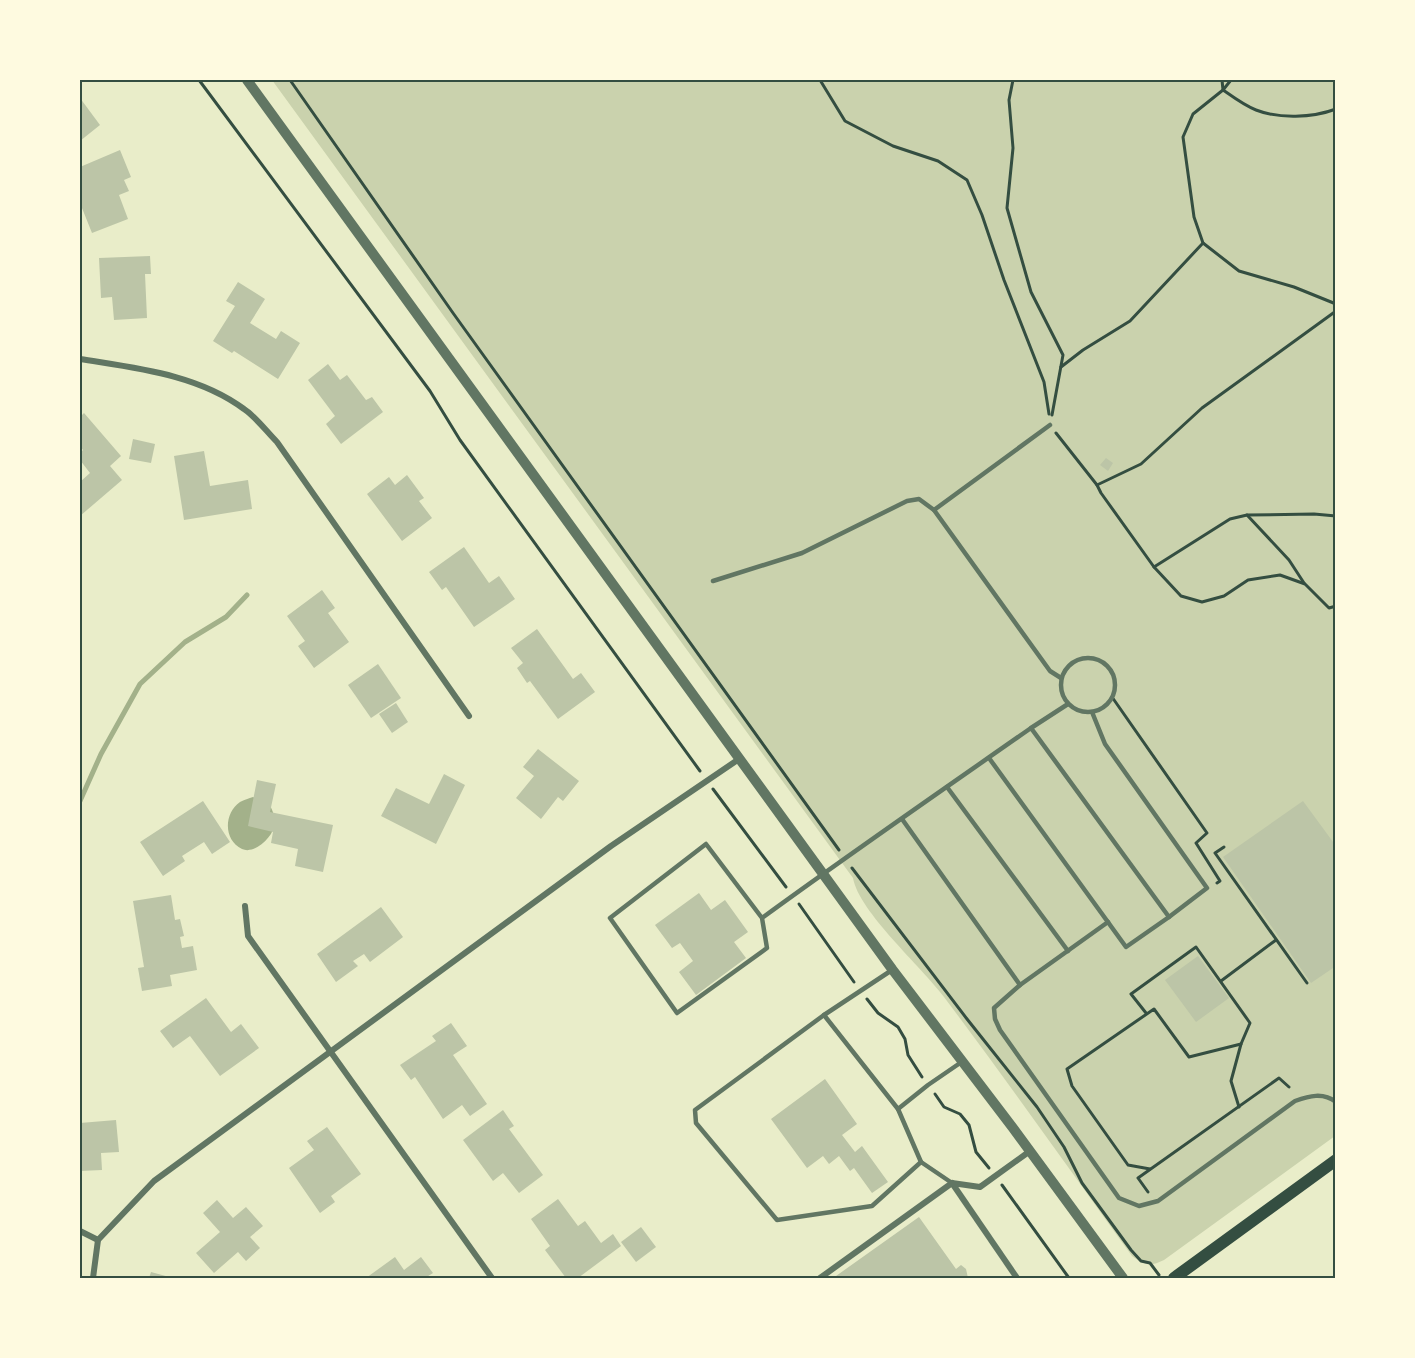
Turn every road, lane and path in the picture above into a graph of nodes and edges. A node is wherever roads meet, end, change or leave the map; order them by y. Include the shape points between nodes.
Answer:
1 (199, 80) edge
2 (247, 80) edge
3 (290, 80) edge
4 (820, 80) edge
5 (1013, 80) edge
6 (1222, 80) edge
7 (1231, 80) edge
8 (1223, 90) junction
9 (1335, 109) edge
10 (1203, 243) junction
11 (1335, 304) edge
12 (1335, 311) edge
13 (80, 359) edge
14 (1061, 367) junction
15 (1050, 425) junction
16 (1097, 485) junction
17 (934, 510) junction
18 (1247, 515) junction
19 (1335, 516) edge
20 (1154, 567) junction
21 (713, 581) dead end
22 (1305, 584) junction
23 (1335, 606) edge
24 (1061, 678) junction
25 (1112, 697) junction
26 (1068, 704) junction
27 (1092, 712) junction
28 (469, 716) dead end
29 (1031, 728) junction
30 (989, 758) junction
31 (739, 759) junction
32 (707, 780) junction
33 (947, 787) junction
34 (902, 819) junction
35 (1224, 847) dead end
36 (845, 859) junction
37 (824, 875) junction
38 (1207, 888) junction
39 (793, 896) junction
40 (245, 906) dead end
41 (1169, 917) junction
42 (762, 918) junction
43 (1108, 922) junction
44 (1279, 941) junction
45 (1068, 951) junction
46 (892, 969) junction
47 (1221, 981) junction
48 (1307, 983) dead end
49 (1020, 985) junction
50 (861, 992) junction
51 (1146, 1013) junction
52 (824, 1015) junction
53 (1242, 1044) junction
54 (332, 1052) junction
55 (963, 1061) junction
56 (928, 1085) junction
57 (1289, 1087) dead end
58 (1335, 1102) edge
59 (1239, 1107) junction
60 (898, 1110) junction
61 (1030, 1151) junction
62 (1335, 1160) edge
63 (921, 1162) junction
64 (1150, 1169) junction
65 (994, 1175) junction
66 (952, 1184) junction
67 (1148, 1192) dead end
68 (80, 1231) edge
69 (98, 1240) junction
70 (93, 1278) edge
71 (492, 1278) edge
72 (820, 1278) edge
73 (1017, 1278) edge
74 (1069, 1278) edge
75 (1122, 1278) edge
76 (1162, 1278) edge
77 (1174, 1278) edge

1 - 32 path via 430,391 460,440
2 - 31 street
3 - 36 path
4 - 15 path via 845,121 893,146 938,161 967,180 1044,382
5 - 14 path via 1009,100 1013,148 1007,208 1031,292 1063,355
6 - 8 path
7 - 8 path
8 - 9 path via 1255,110 1288,117
8 - 10 path via 1193,114 1183,137 1194,217
10 - 11 path via 1239,271
10 - 14 path via 1130,321
12 - 16 path via 1202,408 1141,464
13 - 28 street via 151,371 208,388 245,409 277,442
14 - 15 path
15 - 16 path
15 - 17 lane
16 - 20 path
17 - 21 lane via 920,499 907,501 802,554
17 - 24 lane via 1050,671
18 - 19 path
18 - 20 path via 1230,519
18 - 22 path via 1289,560
20 - 22 path via 1181,596 1202,602 1224,596 1248,580 1280,575
22 - 23 path via 1329,608
24 - 25 lane via 1080,659 1098,660 1111,672
24 - 26 lane via 1062,696
25 - 27 lane
25 - 38 path via 1207,833 1196,843 1221,881
26 - 27 lane
26 - 29 lane
27 - 38 lane via 1105,744
29 - 30 lane
29 - 41 lane
30 - 33 lane
30 - 43 lane
31 - 32 street
31 - 37 street
32 - 39 path
32 - 54 street via 610,846
33 - 34 lane
33 - 45 lane
34 - 36 lane
34 - 49 lane
35 - 44 path via 1215,853
36 - 37 lane
36 - 76 path via 1038,1107 1082,1183 1131,1250 1150,1263
37 - 39 lane
37 - 46 street
38 - 41 lane
39 - 42 lane
39 - 50 path
40 - 54 street via 248,936
41 - 43 lane via 1126,947
42 - 42 lane via 706,844 610,918 677,1013 767,948
43 - 45 lane
44 - 47 path
44 - 48 path
45 - 49 lane
46 - 50 lane
46 - 55 street
47 - 51 path via 1196,947 1131,994
47 - 53 path via 1250,1023
49 - 58 lane via 994,1008 999,1030 1119,1198 1139,1206 1158,1201 1295,1101 1313,1095
50 - 52 lane
50 - 56 path via 878,1013 898,1027 908,1054
51 - 53 path via 1154,1009 1189,1057
51 - 64 path via 1068,1069 1072,1086 1128,1165
52 - 60 lane
52 - 63 lane via 695,1110 696,1123 777,1220 872,1206
53 - 59 path via 1231,1081
54 - 69 street via 154,1181
54 - 71 street
55 - 56 lane
55 - 61 street
56 - 60 lane
56 - 65 path via 944,1107 960,1114 969,1125 976,1152
57 - 59 path via 1279,1078
59 - 64 path
60 - 63 lane
61 - 65 street
61 - 75 street
62 - 77 main road
63 - 66 lane
64 - 67 path via 1138,1178
65 - 66 street via 980,1187
65 - 74 path
66 - 72 street
66 - 73 street
68 - 69 street
69 - 70 street

